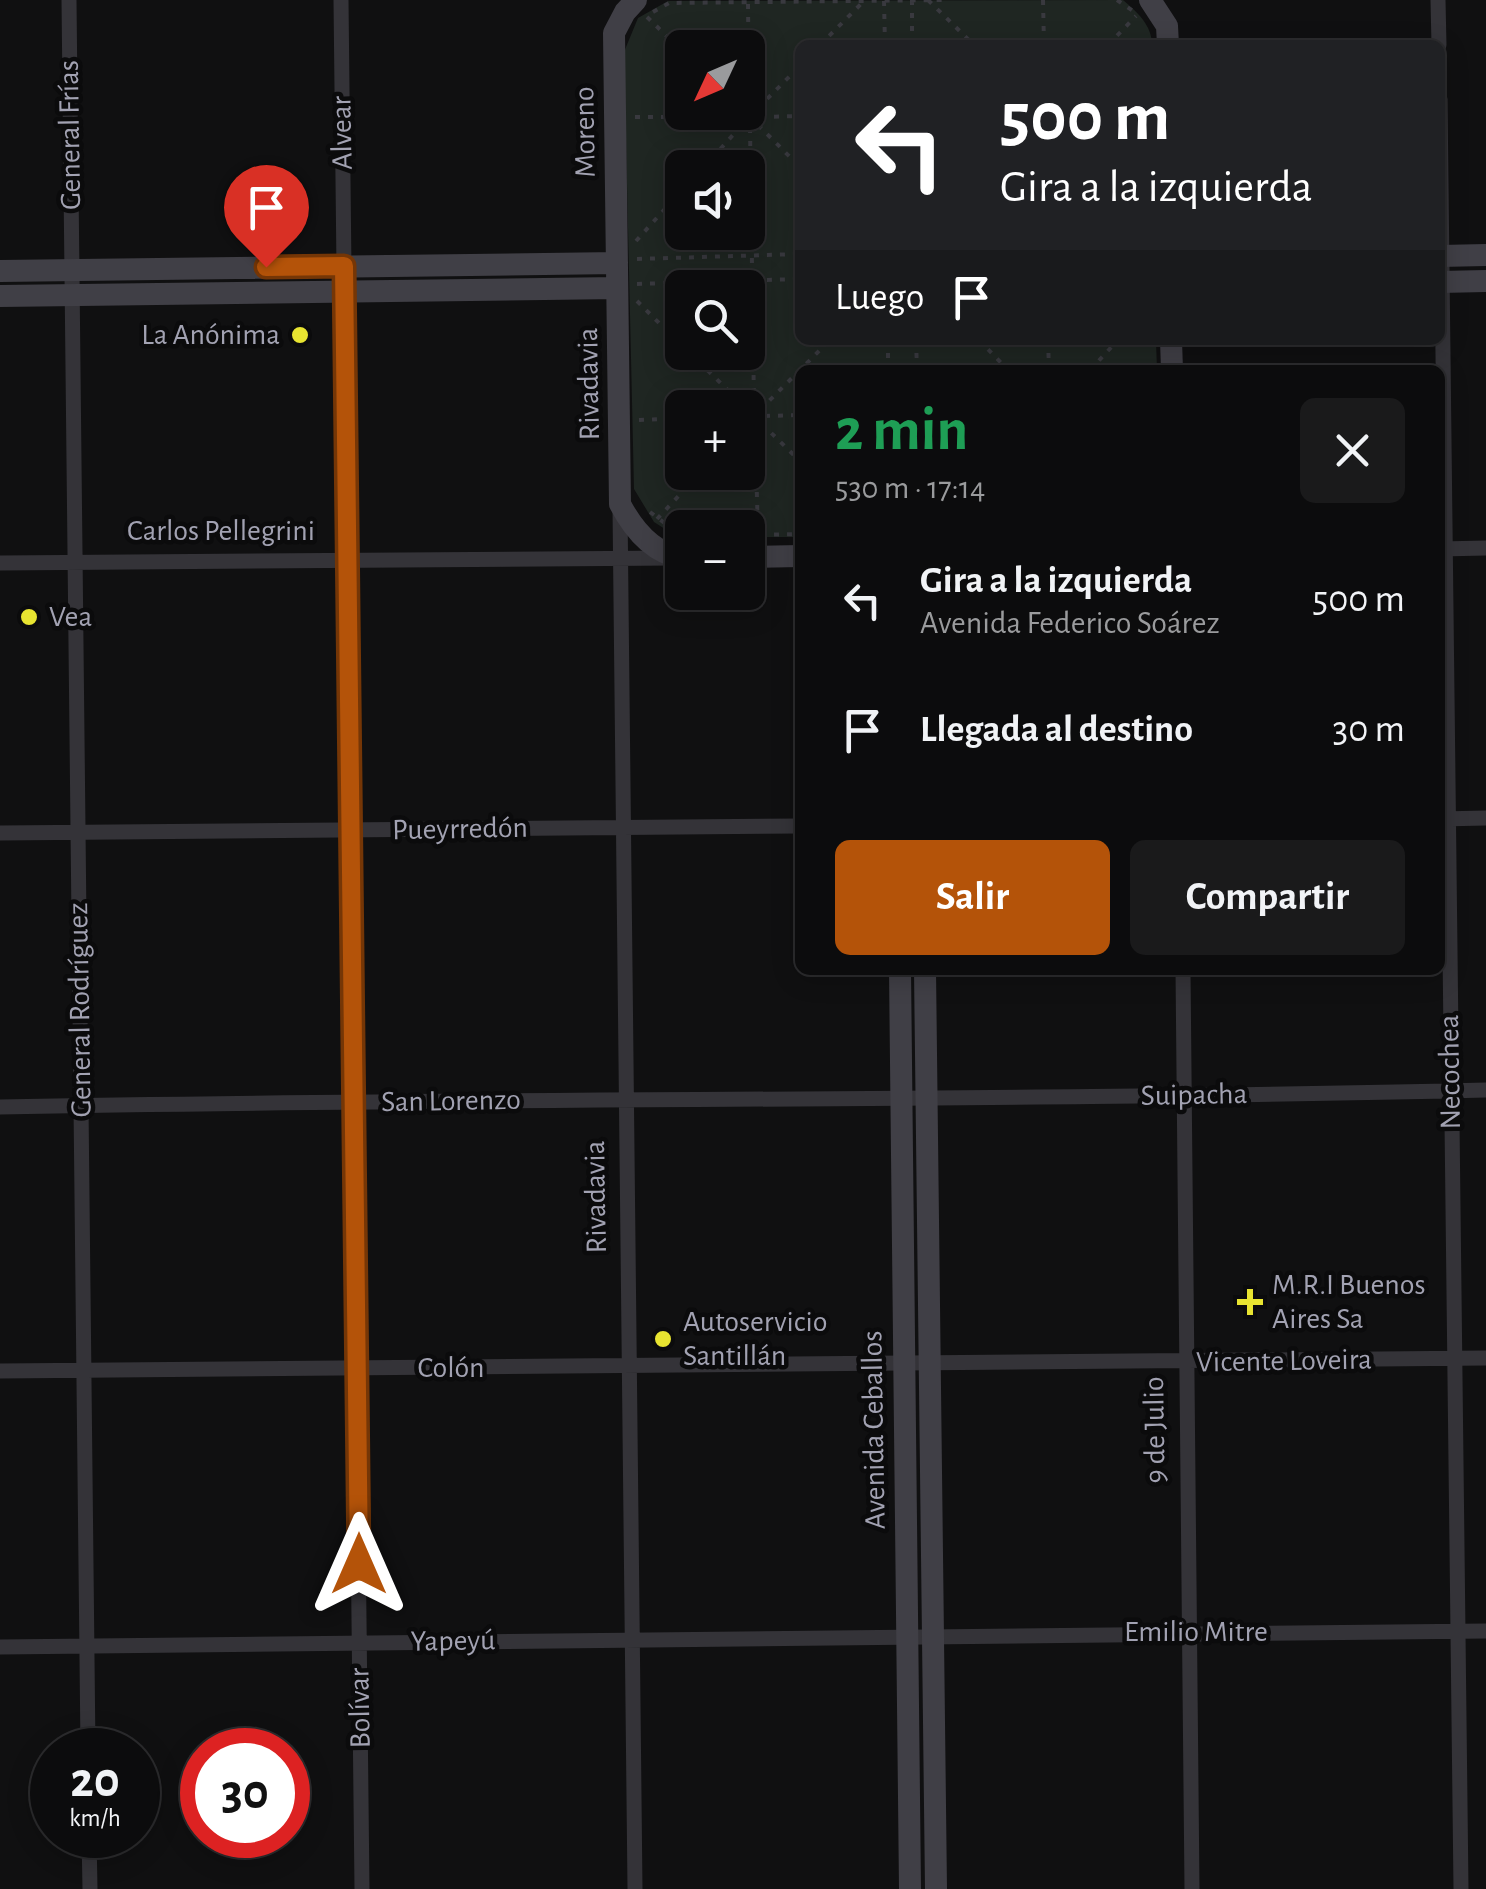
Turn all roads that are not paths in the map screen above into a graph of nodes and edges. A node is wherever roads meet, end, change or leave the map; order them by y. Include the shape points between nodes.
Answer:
1 (68, 0) edge
2 (340, 0) edge
3 (614, 0) edge
4 (1167, 0) edge
5 (1438, 0) edge
6 (1144, 7) edge
7 (642, 8) edge
8 (614, 32) junction
9 (1168, 35) edge
10 (1439, 40) edge
11 (1486, 255) edge
12 (1445, 256) edge
13 (617, 263) junction
14 (344, 266) junction
15 (0, 270) edge
16 (72, 270) junction
17 (1486, 281) edge
18 (1445, 282) edge
19 (617, 288) junction
20 (344, 292) junction
21 (72, 295) junction
22 (0, 296) edge
23 (620, 504) junction
24 (665, 544) edge
25 (1486, 548) edge
26 (1445, 549) edge
27 (665, 552) edge
28 (795, 556) edge
29 (765, 557) edge
30 (622, 559) junction
31 (349, 560) junction
32 (73, 561) junction
33 (0, 563) edge
34 (1486, 818) edge
35 (1445, 819) edge
36 (622, 826) junction
37 (795, 826) edge
38 (350, 830) junction
39 (78, 831) junction
40 (0, 833) edge
41 (1445, 896) edge
42 (900, 975) edge
43 (925, 975) edge
44 (1183, 975) edge
45 (1450, 1090) junction
46 (1486, 1090) edge
47 (1186, 1096) junction
48 (625, 1098) junction
49 (902, 1098) junction
50 (926, 1098) junction
51 (352, 1103) junction
52 (81, 1105) junction
53 (0, 1106) edge
54 (1486, 1358) edge
55 (1455, 1359) junction
56 (1185, 1362) junction
57 (930, 1363) junction
58 (903, 1364) junction
59 (629, 1367) junction
60 (358, 1368) junction
61 (86, 1369) junction
62 (0, 1371) edge
63 (1456, 1630) junction
64 (1486, 1631) edge
65 (1188, 1632) junction
66 (933, 1635) junction
67 (907, 1636) junction
68 (632, 1639) junction
69 (360, 1642) junction
70 (87, 1646) junction
71 (0, 1647) edge
72 (88, 1728) edge
73 (90, 1858) edge
74 (90, 1889) edge
75 (362, 1889) edge
76 (636, 1889) edge
77 (910, 1889) edge
78 (936, 1889) edge
79 (1192, 1889) edge
80 (1460, 1889) edge

1 - 16 street, General Frías
2 - 14 street, Alvear
3 - 8 street, Moreno
4 - 9 street
5 - 10 street
6 - 9 main road
7 - 8 main road via 625,12
8 - 13 main road, Moreno
11 - 12 main road
13 - 14 main road
13 - 19 main road, Rivadavia
14 - 16 main road
14 - 20 street, Bolívar
15 - 16 main road
16 - 21 street, General Rodríguez
17 - 18 main road
19 - 20 main road
19 - 23 main road, Rivadavia
20 - 21 main road
20 - 31 street, Bolívar
21 - 22 main road
21 - 32 street, General Rodríguez
23 - 24 main road via 643,536
23 - 30 street, Rivadavia
25 - 26 street
27 - 30 street, Carlos Pellegrini
28 - 29 main road
30 - 31 street, Carlos Pellegrini
30 - 36 street, Rivadavia
31 - 32 street, Carlos Pellegrini
31 - 38 street, Bolívar
32 - 33 street, Carlos Pellegrini
32 - 39 street, General Rodríguez
34 - 35 street
36 - 37 street, Pueyrredón
36 - 38 street, Pueyrredón
36 - 48 street, Rivadavia
38 - 39 street, Pueyrredón
38 - 51 street, Bolívar
39 - 40 street, Pueyrredón
39 - 52 street, General Rodríguez
41 - 45 street, Necochea
42 - 49 main road, Avenida Ceballos
43 - 50 main road, Avenida Ceballos
44 - 47 street, 9 de Julio
45 - 46 street, Suipacha
45 - 47 street, Suipacha
45 - 55 street, Necochea
47 - 50 street, Suipacha
47 - 56 street, 9 de Julio
48 - 49 street, San Lorenzo
48 - 51 street, San Lorenzo
48 - 59 street, Rivadavia
49 - 50 street, Suipacha
49 - 58 main road, Avenida Ceballos
50 - 57 main road, Avenida Ceballos
51 - 52 street, San Lorenzo
51 - 60 street, Bolívar
52 - 53 street, San Lorenzo
52 - 61 street, General Rodríguez
54 - 55 street, Vicente Loveira
55 - 56 street, Vicente Loveira
55 - 63 street, Necochea
56 - 57 street, Vicente Loveira
56 - 65 street, 9 de Julio
57 - 58 street, Vicente Loveira
57 - 66 main road, Avenida Ceballos
58 - 59 street, Colón
58 - 67 main road, Avenida Ceballos
59 - 60 street, Colón
59 - 68 street, Rivadavia
60 - 61 street, Colón
60 - 69 street, Bolívar
61 - 62 street, Colón
61 - 70 street, General Rodríguez
63 - 64 street, Emilio Mitre
63 - 65 street, Emilio Mitre
63 - 80 street, Necochea
65 - 66 street, Emilio Mitre
65 - 79 street, 9 de Julio
66 - 67 street, Emilio Mitre
66 - 78 main road, Avenida Ceballos
67 - 68 street, Yapeyú
67 - 77 main road, Avenida Ceballos
68 - 69 street, Yapeyú
68 - 76 street, Rivadavia
69 - 70 street, Yapeyú
69 - 75 street, Bolívar
70 - 71 street, Yapeyú
70 - 72 street, General Rodríguez
73 - 74 street

